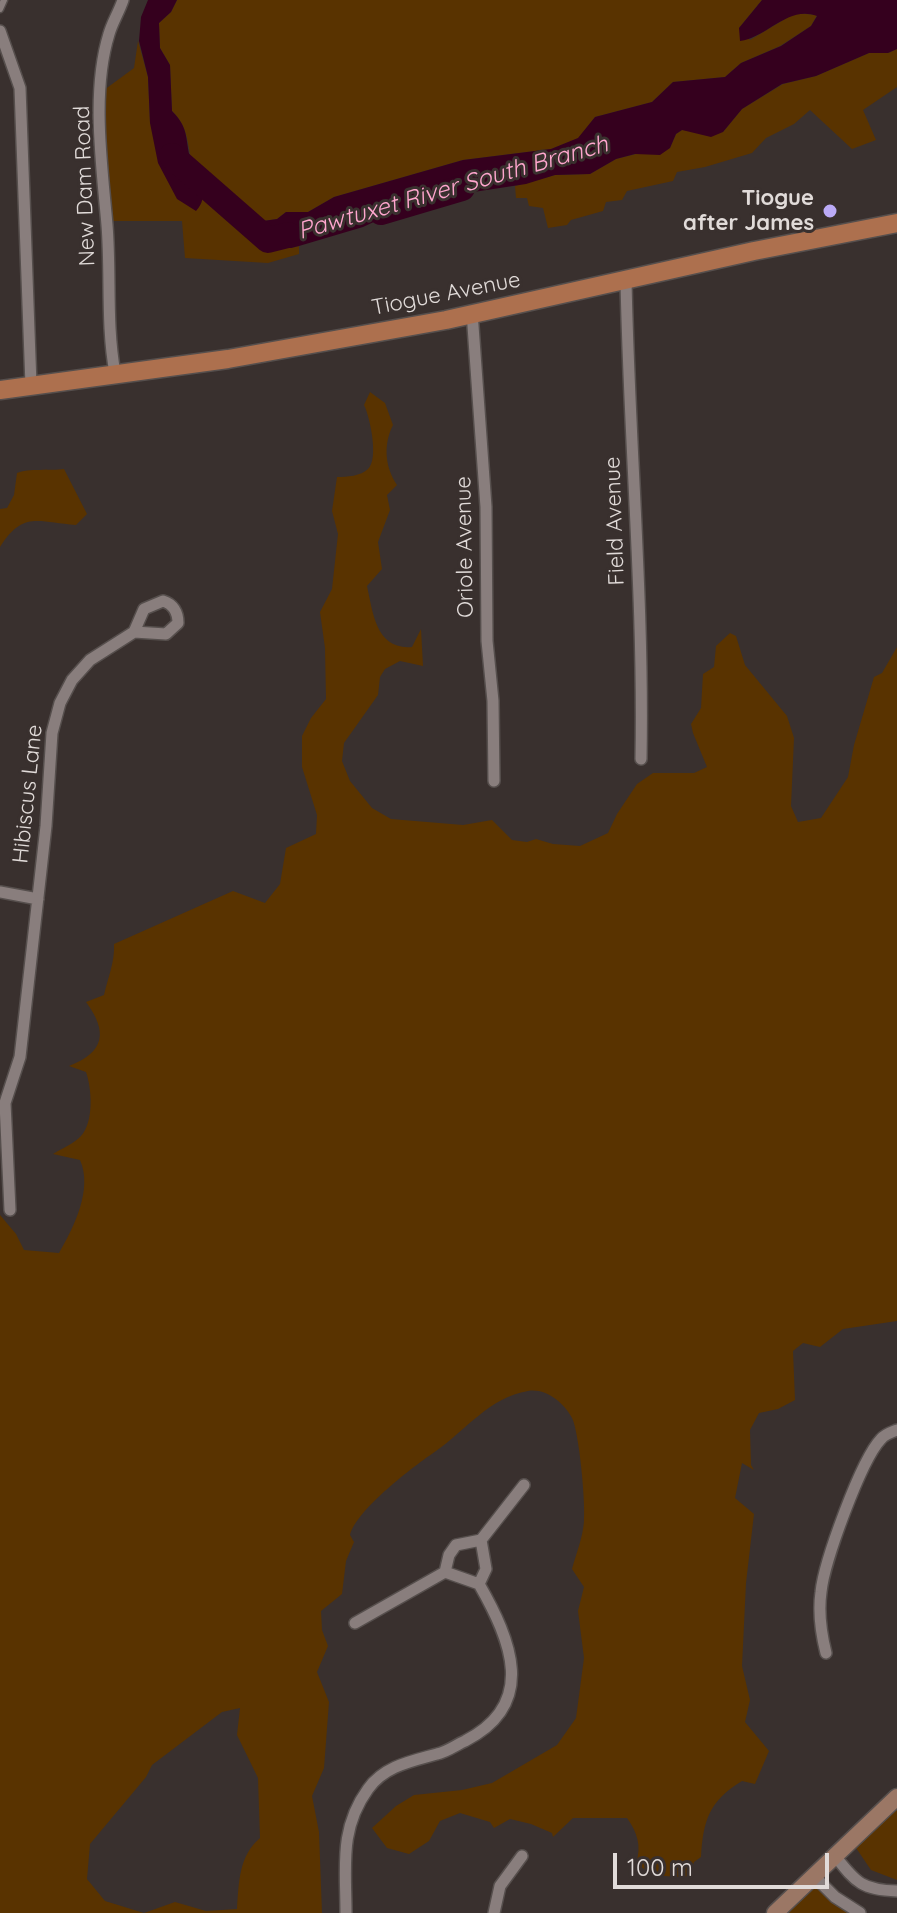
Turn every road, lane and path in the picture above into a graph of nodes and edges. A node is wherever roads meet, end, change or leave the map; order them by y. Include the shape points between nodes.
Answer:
1 (4, 0) edge
2 (123, 0) edge
3 (0, 9) edge
4 (0, 31) edge
5 (897, 223) edge
6 (626, 280) junction
7 (472, 312) junction
8 (115, 373) junction
9 (31, 385) junction
10 (0, 390) edge
11 (134, 632) dead end
12 (641, 759) dead end
13 (494, 781) dead end
14 (0, 892) edge
15 (38, 899) junction
16 (3, 1103) edge
17 (10, 1210) dead end
18 (897, 1430) edge
19 (524, 1485) dead end
20 (481, 1540) junction
21 (445, 1572) junction
22 (479, 1584) junction
23 (355, 1623) dead end
24 (826, 1653) dead end
25 (897, 1797) edge
26 (522, 1856) dead end
27 (836, 1857) junction
28 (814, 1876) junction
29 (897, 1891) edge
30 (346, 1913) edge
31 (494, 1913) edge
32 (775, 1913) edge
33 (860, 1913) edge

1 - 3 lane
2 - 8 street, New Dam Road via 109,34 101,86 102,190
4 - 9 street via 20,88
5 - 6 main road, Tiogue Avenue
6 - 7 main road, Tiogue Avenue
6 - 12 street, Field Avenue via 643,674
7 - 8 main road, Tiogue Avenue via 228,359
7 - 13 street, Oriole Avenue via 486,507
8 - 9 main road, Tiogue Avenue
9 - 10 main road, Tiogue Avenue
11 - 15 street, Hibiscus Lane via 90,660 60,703 52,733
14 - 15 street
15 - 16 street, Hibiscus Lane via 20,1057
16 - 17 street
18 - 24 street via 882,1437 864,1465 824,1571 820,1628
19 - 20 street
20 - 21 street via 456,1545
20 - 22 street via 486,1569
21 - 22 street
21 - 23 street
22 - 30 street via 510,1653 512,1683 503,1710 483,1732 440,1754 391,1769 369,1786 346,1834
25 - 27 main road
26 - 31 street via 500,1886
27 - 28 main road
27 - 29 street via 863,1884 876,1891
28 - 32 main road
28 - 33 street

